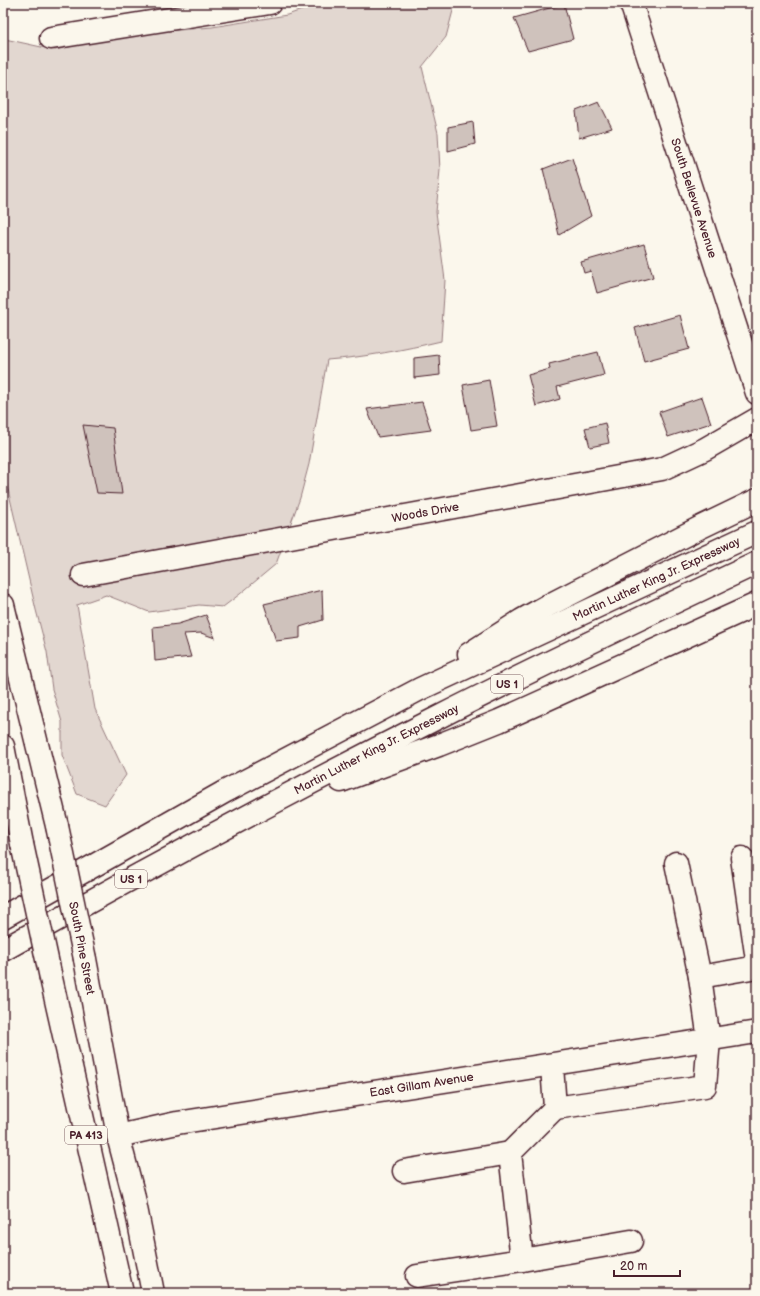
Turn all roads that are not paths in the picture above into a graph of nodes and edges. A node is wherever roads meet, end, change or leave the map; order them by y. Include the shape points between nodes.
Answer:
1 (270, 3) edge
2 (631, 3) edge
3 (51, 38) dead end
4 (757, 393) edge
5 (757, 419) edge
6 (757, 500) edge
7 (757, 532) edge
8 (757, 563) edge
9 (83, 575) dead end
10 (757, 604) edge
11 (3, 605) edge
12 (420, 689) junction
13 (3, 746) edge
14 (259, 810) junction
15 (742, 858) dead end
16 (676, 863) dead end
17 (3, 917) edge
18 (3, 950) edge
19 (757, 960) edge
20 (757, 967) edge
21 (700, 977) junction
22 (757, 1032) edge
23 (709, 1040) junction
24 (552, 1066) junction
25 (555, 1108) junction
26 (118, 1136) junction
27 (87, 1140) junction
28 (510, 1153) junction
29 (404, 1171) dead end
30 (631, 1241) dead end
31 (522, 1260) junction
32 (417, 1276) dead end
33 (122, 1293) edge
34 (153, 1293) edge

1 - 3 main road
2 - 4 main road, South Bellevue Avenue
5 - 9 main road, Woods Drive via 662,469
6 - 12 main road via 522,620
7 - 12 main road, Martin Luther King Jr. Expressway / US 1
8 - 14 main road, Martin Luther King Jr. Expressway / US 1 via 435,719
10 - 14 main road via 499,721
11 - 26 main road, South Pine Street / PA 413, bridge via 85,959
12 - 17 main road, Martin Luther King Jr. Expressway / US 1 via 226,790
13 - 27 main road, PA 413, bridge via 50,978
14 - 18 main road, Martin Luther King Jr. Expressway / US 1
15 - 19 main road
16 - 21 main road
20 - 21 main road
21 - 23 main road
22 - 23 main road, East Gillam Avenue
23 - 24 main road, East Gillam Avenue
23 - 25 main road via 705,1086
24 - 25 main road
24 - 26 main road, East Gillam Avenue via 177,1123
25 - 28 main road
26 - 27 main road, East Gillam Avenue
26 - 34 main road, South Pine Street / PA 413 via 133,1193
27 - 33 main road, PA 413
28 - 29 main road
28 - 31 main road
30 - 31 main road
31 - 32 main road

